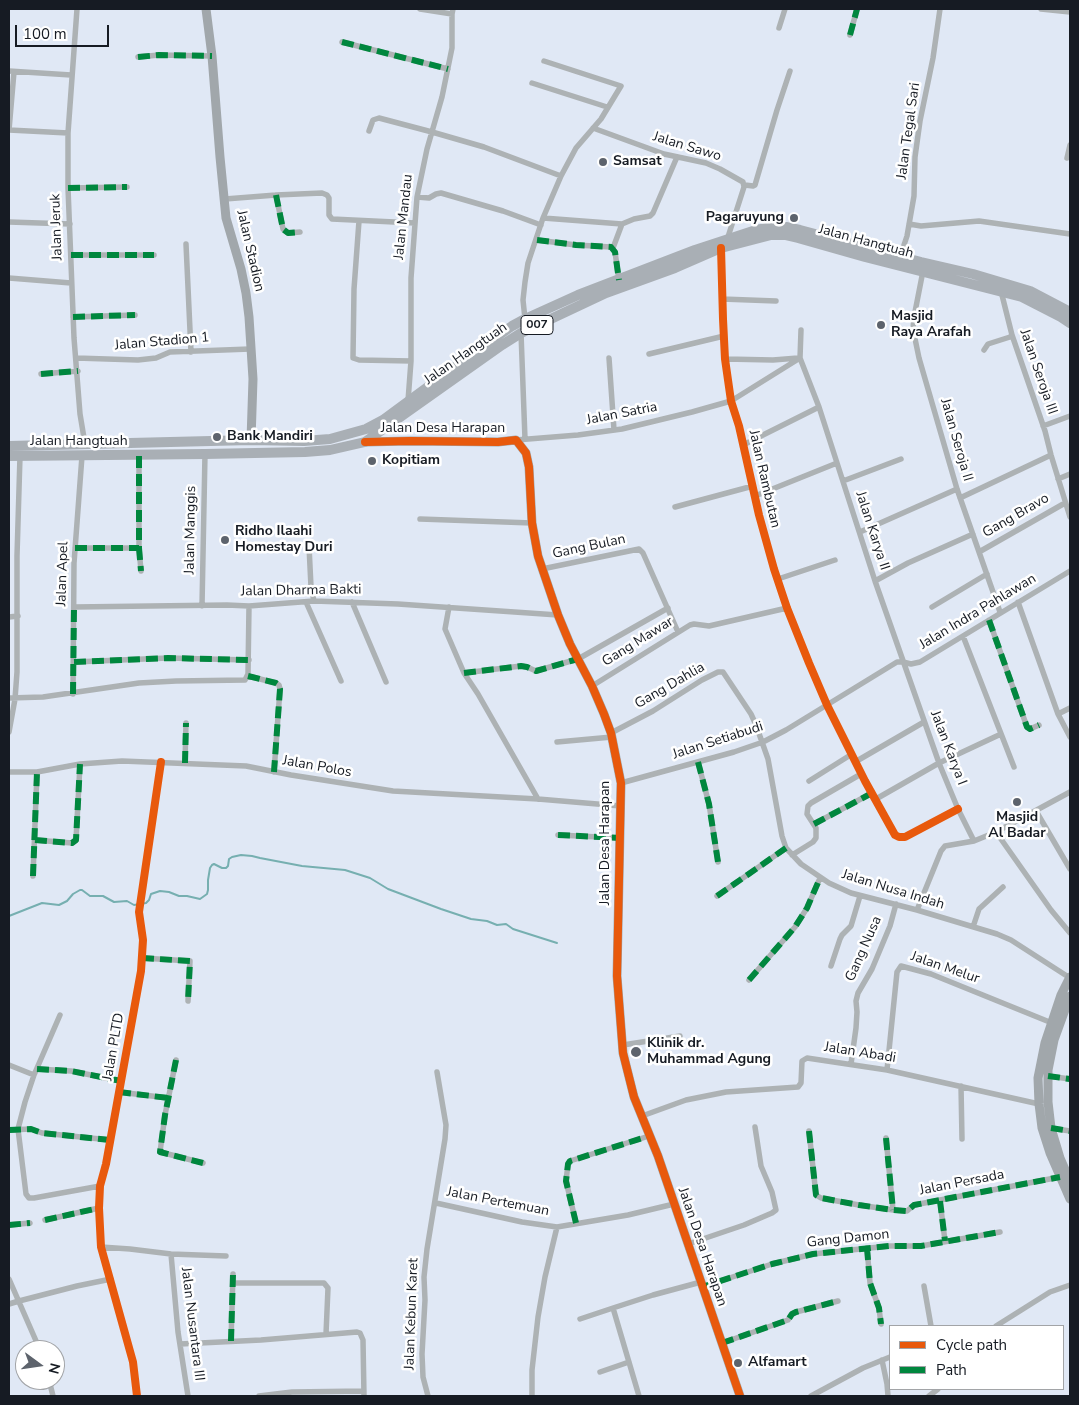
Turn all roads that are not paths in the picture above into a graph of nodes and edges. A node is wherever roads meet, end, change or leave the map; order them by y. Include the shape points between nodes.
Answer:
1 (77, 9) edge
2 (206, 9) edge
3 (420, 9) edge
4 (785, 9) edge
5 (857, 9) edge
6 (940, 9) edge
7 (1041, 9) edge
8 (452, 11) edge
9 (1070, 12) edge
10 (779, 28) dead end
11 (850, 35) dead end
12 (342, 42) dead end
13 (212, 56) junction
14 (138, 57) dead end
15 (544, 60) dead end
16 (448, 69) junction
17 (11, 71) edge
18 (790, 71) dead end
19 (72, 75) junction
20 (532, 83) dead end
21 (608, 107) junction
22 (593, 128) junction
23 (9, 130) edge
24 (369, 131) dead end
25 (432, 132) junction
26 (68, 133) junction
27 (1070, 145) edge
28 (677, 157) junction
29 (1067, 158) dead end
30 (561, 176) junction
31 (744, 185) junction
32 (126, 187) dead end
33 (68, 188) junction
34 (276, 195) junction
35 (417, 197) junction
36 (225, 200) junction
37 (359, 221) junction
38 (542, 221) junction
39 (9, 222) edge
40 (415, 223) junction
41 (70, 224) junction
42 (622, 224) junction
43 (909, 224) junction
44 (300, 232) dead end
45 (1070, 234) edge
46 (537, 240) junction
47 (186, 244) dead end
48 (724, 244) junction
49 (613, 248) junction
50 (71, 255) junction
51 (154, 255) dead end
52 (900, 256) junction
53 (674, 263) junction
54 (923, 271) junction
55 (9, 278) edge
56 (971, 279) junction
57 (619, 280) junction
58 (71, 283) junction
59 (1000, 291) junction
60 (722, 299) junction
61 (776, 301) dead end
62 (1070, 312) edge
63 (135, 315) dead end
64 (73, 317) junction
65 (525, 319) junction
66 (1070, 324) edge
67 (801, 330) dead end
68 (521, 333) junction
69 (1012, 335) junction
70 (724, 336) junction
71 (250, 348) junction
72 (984, 350) dead end
73 (191, 352) junction
74 (649, 354) dead end
75 (76, 358) junction
76 (609, 358) dead end
77 (800, 358) junction
78 (725, 359) junction
79 (410, 361) junction
80 (78, 371) junction
81 (41, 374) dead end
82 (408, 401) junction
83 (731, 401) junction
84 (819, 407) junction
85 (1070, 416) edge
86 (1043, 426) junction
87 (614, 430) junction
88 (251, 440) junction
89 (520, 440) junction
90 (365, 442) junction
91 (85, 444) junction
92 (743, 445) junction
93 (9, 446) edge
94 (205, 454) junction
95 (139, 455) junction
96 (1050, 455) junction
97 (9, 456) edge
98 (20, 456) junction
99 (82, 456) junction
100 (901, 460) dead end
101 (837, 462) junction
102 (1070, 474) edge
103 (1058, 479) junction
104 (843, 482) junction
105 (753, 486) junction
106 (957, 489) junction
107 (755, 496) junction
108 (960, 498) junction
109 (1065, 503) junction
110 (675, 507) dead end
111 (1070, 517) edge
112 (420, 519) dead end
113 (532, 523) junction
114 (860, 532) junction
115 (972, 534) junction
116 (308, 546) dead end
117 (76, 548) junction
118 (139, 548) junction
119 (979, 552) junction
120 (835, 560) dead end
121 (542, 569) junction
122 (141, 571) dead end
123 (1070, 571) edge
124 (987, 574) junction
125 (778, 580) junction
126 (875, 581) junction
127 (314, 601) junction
128 (306, 602) junction
129 (352, 602) junction
130 (1018, 602) junction
131 (202, 606) junction
132 (250, 606) junction
133 (449, 607) junction
134 (932, 607) dead end
135 (74, 608) junction
136 (668, 608) junction
137 (787, 608) junction
138 (1000, 612) junction
139 (558, 615) junction
140 (18, 616) junction
141 (9, 617) edge
142 (990, 620) junction
143 (678, 632) junction
144 (963, 636) junction
145 (578, 659) junction
146 (249, 660) junction
147 (74, 662) junction
148 (904, 662) junction
149 (895, 664) joint
150 (464, 673) junction
151 (248, 676) junction
152 (341, 681) dead end
153 (386, 682) dead end
154 (592, 686) junction
155 (73, 694) junction
156 (12, 698) edge
157 (827, 705) junction
158 (1070, 708) edge
159 (1058, 714) junction
160 (924, 722) junction
161 (186, 723) dead end
162 (1039, 725) dead end
163 (9, 732) edge
164 (1001, 734) junction
165 (612, 735) junction
166 (1070, 737) edge
167 (557, 742) dead end
168 (763, 742) junction
169 (852, 754) junction
170 (161, 762) junction
171 (698, 762) junction
172 (855, 762) junction
173 (184, 763) junction
174 (938, 763) junction
175 (80, 764) junction
176 (1014, 767) dead end
177 (9, 772) edge
178 (37, 772) junction
179 (274, 772) junction
180 (861, 774) junction
181 (809, 781) dead end
182 (621, 782) junction
183 (1070, 792) edge
184 (872, 793) junction
185 (538, 799) junction
186 (876, 799) junction
187 (621, 806) junction
188 (958, 809) junction
189 (1036, 811) junction
190 (814, 824) junction
191 (996, 832) junction
192 (558, 835) dead end
193 (620, 838) junction
194 (34, 840) junction
195 (974, 841) junction
196 (786, 848) junction
197 (792, 855) junction
198 (718, 862) dead end
199 (1070, 870) edge
200 (33, 876) dead end
201 (820, 878) junction
202 (1003, 887) dead end
203 (717, 896) dead end
204 (860, 896) junction
205 (896, 904) junction
206 (917, 910) junction
207 (973, 927) junction
208 (1070, 933) edge
209 (142, 958) junction
210 (831, 966) dead end
211 (1070, 978) edge
212 (749, 980) dead end
213 (1067, 998) edge
214 (188, 1001) dead end
215 (60, 1015) dead end
216 (1052, 1023) junction
217 (680, 1036) dead end
218 (623, 1045) junction
219 (176, 1060) dead end
220 (850, 1064) junction
221 (9, 1065) edge
222 (37, 1069) junction
223 (887, 1070) junction
224 (437, 1072) dead end
225 (34, 1075) junction
226 (1048, 1076) junction
227 (1070, 1079) edge
228 (121, 1081) junction
229 (961, 1086) junction
230 (119, 1092) junction
231 (168, 1098) junction
232 (1039, 1104) junction
233 (642, 1116) junction
234 (755, 1126) dead end
235 (1046, 1128) junction
236 (18, 1129) junction
237 (9, 1130) edge
238 (809, 1131) dead end
239 (1070, 1131) edge
240 (650, 1136) junction
241 (886, 1138) dead end
242 (962, 1139) dead end
243 (110, 1140) junction
244 (203, 1163) dead end
245 (1060, 1177) junction
246 (1070, 1181) edge
247 (100, 1186) junction
248 (1070, 1199) edge
249 (940, 1201) junction
250 (436, 1202) junction
251 (674, 1204) junction
252 (99, 1208) junction
253 (893, 1210) junction
254 (45, 1220) dead end
255 (30, 1223) dead end
256 (576, 1223) junction
257 (9, 1225) edge
258 (557, 1227) junction
259 (1000, 1232) dead end
260 (945, 1242) junction
261 (688, 1244) junction
262 (102, 1246) junction
263 (867, 1248) junction
264 (171, 1254) junction
265 (226, 1256) dead end
266 (233, 1274) dead end
267 (9, 1278) edge
268 (111, 1279) junction
269 (233, 1283) junction
270 (702, 1284) junction
271 (1070, 1285) edge
272 (924, 1286) dead end
273 (18, 1301) junction
274 (838, 1301) dead end
275 (9, 1304) edge
276 (613, 1308) junction
277 (580, 1320) dead end
278 (881, 1324) dead end
279 (931, 1325) edge
280 (998, 1325) edge
281 (326, 1334) junction
282 (36, 1340) edge
283 (231, 1341) junction
284 (722, 1343) junction
285 (180, 1344) junction
286 (889, 1357) edge
287 (882, 1360) junction
288 (630, 1362) junction
289 (600, 1372) dead end
290 (364, 1394) edge
291 (818, 1394) edge
292 (137, 1396) edge
293 (188, 1396) edge
294 (259, 1396) edge
295 (428, 1396) edge
296 (532, 1396) edge
297 (639, 1396) edge
298 (740, 1396) edge
299 (811, 1396) edge
300 (888, 1396) edge

1 - 19 street, Jalan Jeruk
2 - 13 street, Jalan Stadion
3 - 8 street
4 - 10 street
5 - 11 street
6 - 43 street, Jalan Tegal Sari via 920,121
7 - 9 street
8 - 16 street, Jalan Mandau via 452,48
12 - 16 street
13 - 14 street
13 - 36 street, Jalan Stadion
15 - 21 street via 620,86
16 - 25 street, Jalan Mandau
17 - 19 street
17 - 23 street
18 - 31 street via 755,185
19 - 26 street, Jalan Jeruk
20 - 21 street
21 - 22 street
22 - 28 street, Jalan Sawo
22 - 30 street via 576,148
23 - 26 street
24 - 25 street via 376,118
25 - 30 street via 484,147
25 - 35 street, Jalan Mandau
26 - 33 street, Jalan Jeruk
27 - 29 street
28 - 31 street, Jalan Sawo via 720,168
28 - 42 street via 650,216
30 - 38 street
31 - 48 street
32 - 33 street
33 - 41 street, Jalan Jeruk
34 - 36 street
34 - 37 street via 324,194 329,198 330,218
34 - 44 street via 283,229 288,234
35 - 38 street via 429,198 441,193
35 - 40 street, Jalan Mandau
36 - 71 street, Jalan Stadion via 226,218 246,293
37 - 40 street
37 - 79 street via 353,358
38 - 42 street
38 - 46 street
39 - 41 street
40 - 79 street, Jalan Mandau
41 - 50 street, Jalan Jeruk
42 - 49 street
43 - 45 street via 921,226 979,221
43 - 52 street, Jalan Tegal Sari
46 - 49 street
46 - 65 street via 525,282
47 - 73 street
48 - 52 highway, Jalan Hangtuah / 007 via 756,230 786,227
48 - 53 highway, Jalan Hangtuah / 007
48 - 54 highway, Jalan Hangtuah / 007 via 785,235
48 - 60 street, Jalan Rambutan
49 - 57 street
50 - 51 street
50 - 58 street, Jalan Jeruk
52 - 56 highway, Jalan Hangtuah / 007
53 - 57 highway, Jalan Hangtuah / 007
53 - 68 highway, Jalan Hangtuah / 007
54 - 56 highway, Jalan Hangtuah / 007
54 - 106 street, Jalan Seroja II via 913,329
55 - 58 street
56 - 59 highway, Jalan Hangtuah / 007
56 - 62 highway, Jalan Hangtuah / 007 via 1030,291
57 - 65 highway, Jalan Hangtuah / 007
58 - 64 street, Jalan Jeruk
59 - 66 highway, Jalan Hangtuah / 007 via 1022,297
59 - 69 street, Jalan Seroja III
60 - 61 street
60 - 70 street, Jalan Rambutan
63 - 64 street
64 - 75 street, Jalan Jeruk
65 - 82 highway, Jalan Hangtuah / 007
67 - 77 street
68 - 89 street
68 - 90 highway, Jalan Hangtuah / 007
69 - 72 street via 988,344
69 - 86 street, Jalan Seroja III
70 - 74 street
70 - 78 street, Jalan Rambutan
71 - 73 street, Jalan Stadion 1
71 - 88 street, Jalan Stadion via 253,379
73 - 75 street, Jalan Stadion 1 via 170,352 138,360
75 - 80 street, Jalan Jeruk
76 - 87 street
77 - 78 street
77 - 83 street, Jalan Satria
77 - 84 street, Jalan Karya II
78 - 83 street, Jalan Rambutan
79 - 82 street, Jalan Mandau
80 - 81 street
80 - 91 street, Jalan Jeruk
82 - 88 highway, Jalan Hangtuah / 007 via 366,430 330,439
83 - 87 street, Jalan Satria
83 - 92 street, Jalan Rambutan
84 - 92 street
84 - 101 street, Jalan Karya II
85 - 86 street
86 - 96 street, Jalan Seroja III
87 - 89 street, Jalan Satria
88 - 91 highway, Jalan Hangtuah / 007
89 - 90 street, Jalan Desa Harapan
89 - 113 street, Jalan Desa Harapan via 528,459
90 - 94 highway, Jalan Hangtuah / 007 via 330,450
91 - 93 highway, Jalan Hangtuah / 007
92 - 105 street, Jalan Rambutan
94 - 95 highway, Jalan Hangtuah / 007
94 - 131 street, Jalan Manggis
95 - 99 highway, Jalan Hangtuah / 007
95 - 118 street
96 - 103 street, Jalan Seroja III
96 - 108 street
97 - 98 highway, Jalan Hangtuah / 007
98 - 99 highway, Jalan Hangtuah / 007
98 - 140 street
99 - 117 street, Jalan Apel
100 - 104 street
101 - 104 street, Jalan Karya II
101 - 107 street
102 - 103 street
103 - 109 street, Jalan Seroja III
104 - 114 street, Jalan Karya II
105 - 107 street, Jalan Rambutan
105 - 110 street
106 - 108 street, Jalan Seroja II
106 - 114 street
107 - 125 street, Jalan Rambutan
108 - 115 street, Jalan Seroja II
109 - 111 street, Jalan Seroja III
109 - 119 street, Gang Bravo
112 - 113 street
113 - 121 street, Jalan Desa Harapan
114 - 126 street, Jalan Karya II
115 - 119 street, Jalan Seroja II
115 - 126 street
116 - 127 street
117 - 118 street
117 - 135 street, Jalan Apel
118 - 122 street
119 - 124 street, Jalan Seroja II
120 - 125 street
121 - 136 street, Gang Bulan via 639,549
121 - 139 street, Jalan Desa Harapan
123 - 130 street, Jalan Indra Pahlawan
124 - 134 street
124 - 138 street, Jalan Seroja II
125 - 137 street, Jalan Rambutan
126 - 148 street, Jalan Karya II
127 - 128 street, Jalan Dharma Bakti
127 - 129 street, Jalan Dharma Bakti
128 - 132 street, Jalan Dharma Bakti
128 - 152 street
129 - 133 street, Jalan Dharma Bakti
129 - 153 street
130 - 138 street, Jalan Indra Pahlawan
130 - 159 street
131 - 132 street, Jalan Dharma Bakti
131 - 135 street, Jalan Dharma Bakti
132 - 146 street
133 - 139 street, Jalan Dharma Bakti
133 - 150 street via 446,632
135 - 147 street, Jalan Apel
136 - 143 street, Gang Bulan
136 - 145 street
137 - 143 street, Gang Mawar via 709,626 692,624
137 - 157 street, Jalan Rambutan
138 - 142 street, Jalan Indra Pahlawan
139 - 145 street, Jalan Desa Harapan
140 - 141 street
140 - 156 street via 17,672
142 - 144 street, Jalan Indra Pahlawan
142 - 162 street via 1027,727
143 - 154 street, Gang Mawar
144 - 148 street, Jalan Indra Pahlawan via 915,664
144 - 164 street
145 - 150 street via 536,671 521,666
145 - 154 street, Jalan Desa Harapan
146 - 147 street via 168,658
146 - 151 street
147 - 155 street, Jalan Apel
148 - 149 street, Jalan Indra Pahlawan
148 - 160 street, Jalan Karya I
149 - 157 street, Jalan Setiabudi
150 - 185 street
151 - 155 street via 243,680 139,683
151 - 179 street via 279,685
154 - 165 street, Jalan Desa Harapan
155 - 156 street
156 - 163 street
157 - 168 street, Jalan Setiabudi
157 - 169 street, Jalan Rambutan
158 - 159 street
159 - 166 street
160 - 172 street
160 - 174 street, Jalan Karya I
161 - 173 street
164 - 174 street
164 - 176 street
165 - 167 street
165 - 168 street, Gang Dahlia via 721,671 751,714
165 - 182 street, Jalan Desa Harapan
168 - 171 street, Jalan Setiabudi
168 - 196 street, Jalan Nusa Indah
169 - 172 street, Jalan Rambutan
169 - 181 street
170 - 173 street, Jalan Polos
170 - 175 street, Jalan Polos
170 - 209 street, Jalan PLTD via 139,912
171 - 182 street, Jalan Setiabudi
171 - 198 street via 709,804
172 - 180 street, Jalan Rambutan
173 - 179 street, Jalan Polos via 246,766
174 - 186 street
174 - 188 street, Jalan Karya I
175 - 178 street, Jalan Polos
175 - 194 street via 76,840 72,843
177 - 178 street, Jalan Polos
178 - 194 street
179 - 185 street, Jalan Polos via 393,791
180 - 184 street, Jalan Rambutan
180 - 190 street via 811,802 807,814
182 - 187 street, Jalan Desa Harapan
183 - 189 street
184 - 186 street, Jalan Rambutan
184 - 190 street
185 - 187 street, Jalan Polos
186 - 188 street, Jalan Rambutan via 899,838
187 - 193 street, Jalan Desa Harapan
188 - 195 street, Jalan Karya I
189 - 191 street
189 - 199 street
190 - 197 street via 816,838
191 - 195 street
191 - 208 street via 1050,910
192 - 193 street
193 - 218 street, Jalan Desa Harapan via 616,976
194 - 200 street
195 - 206 street via 943,848
196 - 197 street, Jalan Nusa Indah
196 - 203 street
197 - 201 street, Jalan Nusa Indah
201 - 204 street, Jalan Nusa Indah
201 - 212 street via 798,922
202 - 207 street via 979,909
204 - 205 street, Jalan Nusa Indah
204 - 210 street via 852,926 842,935
205 - 206 street, Jalan Nusa Indah
205 - 220 street, Gang Nusa via 890,926 858,993
206 - 207 street, Jalan Nusa Indah
207 - 211 street, Jalan Nusa Indah via 1011,940
209 - 214 street via 190,961
209 - 228 street, Jalan PLTD
211 - 213 street
213 - 216 street
213 - 226 street via 1054,1040
215 - 222 street
216 - 223 street, Jalan Melur via 931,974 902,966 897,972
216 - 232 street via 1038,1078
217 - 218 street
218 - 233 street, Jalan Desa Harapan via 634,1096
219 - 231 street
220 - 223 street, Jalan Abadi
220 - 233 street, Jalan Abadi via 807,1058 802,1061 798,1087 726,1092 686,1100
221 - 225 street
222 - 225 street
222 - 228 street via 71,1071
223 - 229 street, Jalan Abadi
224 - 250 street, Jalan Kebun Karet via 446,1125
225 - 236 street
226 - 227 street
226 - 235 street
228 - 230 street, Jalan PLTD
229 - 232 street, Jalan Abadi
229 - 242 street
230 - 231 street
230 - 243 street, Jalan PLTD
231 - 244 street via 160,1152
232 - 235 street
233 - 240 street, Jalan Desa Harapan
234 - 261 street via 761,1166 776,1210
235 - 239 street
235 - 245 street via 1050,1153
235 - 246 street
236 - 237 street
236 - 243 street
236 - 247 street via 28,1197
238 - 253 street, Jalan Persada via 816,1195
240 - 251 street, Jalan Desa Harapan
240 - 256 street via 570,1161 566,1181
241 - 253 street
243 - 247 street, Jalan PLTD
245 - 248 street
245 - 249 street, Jalan Persada
247 - 252 street, Jalan PLTD
249 - 253 street, Jalan Persada via 914,1205 907,1211
249 - 260 street
250 - 258 street, Jalan Pertemuan
250 - 295 street, Jalan Kebun Karet via 424,1277 422,1354
251 - 256 street, Jalan Pertemuan
251 - 261 street, Jalan Desa Harapan
252 - 254 street
252 - 262 street, Jalan PLTD
255 - 257 street
256 - 258 street, Jalan Pertemuan
258 - 296 street via 538,1317
259 - 260 street, Gang Damon
260 - 263 street, Gang Damon
261 - 270 street, Jalan Desa Harapan
262 - 264 street
262 - 268 street, Jalan PLTD
263 - 270 street, Gang Damon via 813,1254
263 - 278 street via 870,1283
264 - 265 street
264 - 285 street, Jalan Nusantara III
266 - 269 street
267 - 273 street
268 - 273 street
268 - 292 street, Jalan PLTD via 133,1362
269 - 281 street via 324,1283 328,1288
269 - 283 street
270 - 276 street, Gang Damon
270 - 284 street, Jalan Desa Harapan
271 - 280 street via 1050,1292
272 - 279 street
273 - 275 street
273 - 282 street
274 - 284 street via 796,1312 788,1320
276 - 277 street, Gang Damon
276 - 288 street
281 - 283 street
281 - 290 street via 360,1334 363,1340
283 - 285 street
284 - 298 street, Jalan Desa Harapan
285 - 293 street, Jalan Nusantara III
286 - 287 street
287 - 291 street
287 - 300 street
288 - 289 street
288 - 297 street
290 - 294 street via 292,1392
291 - 299 street

